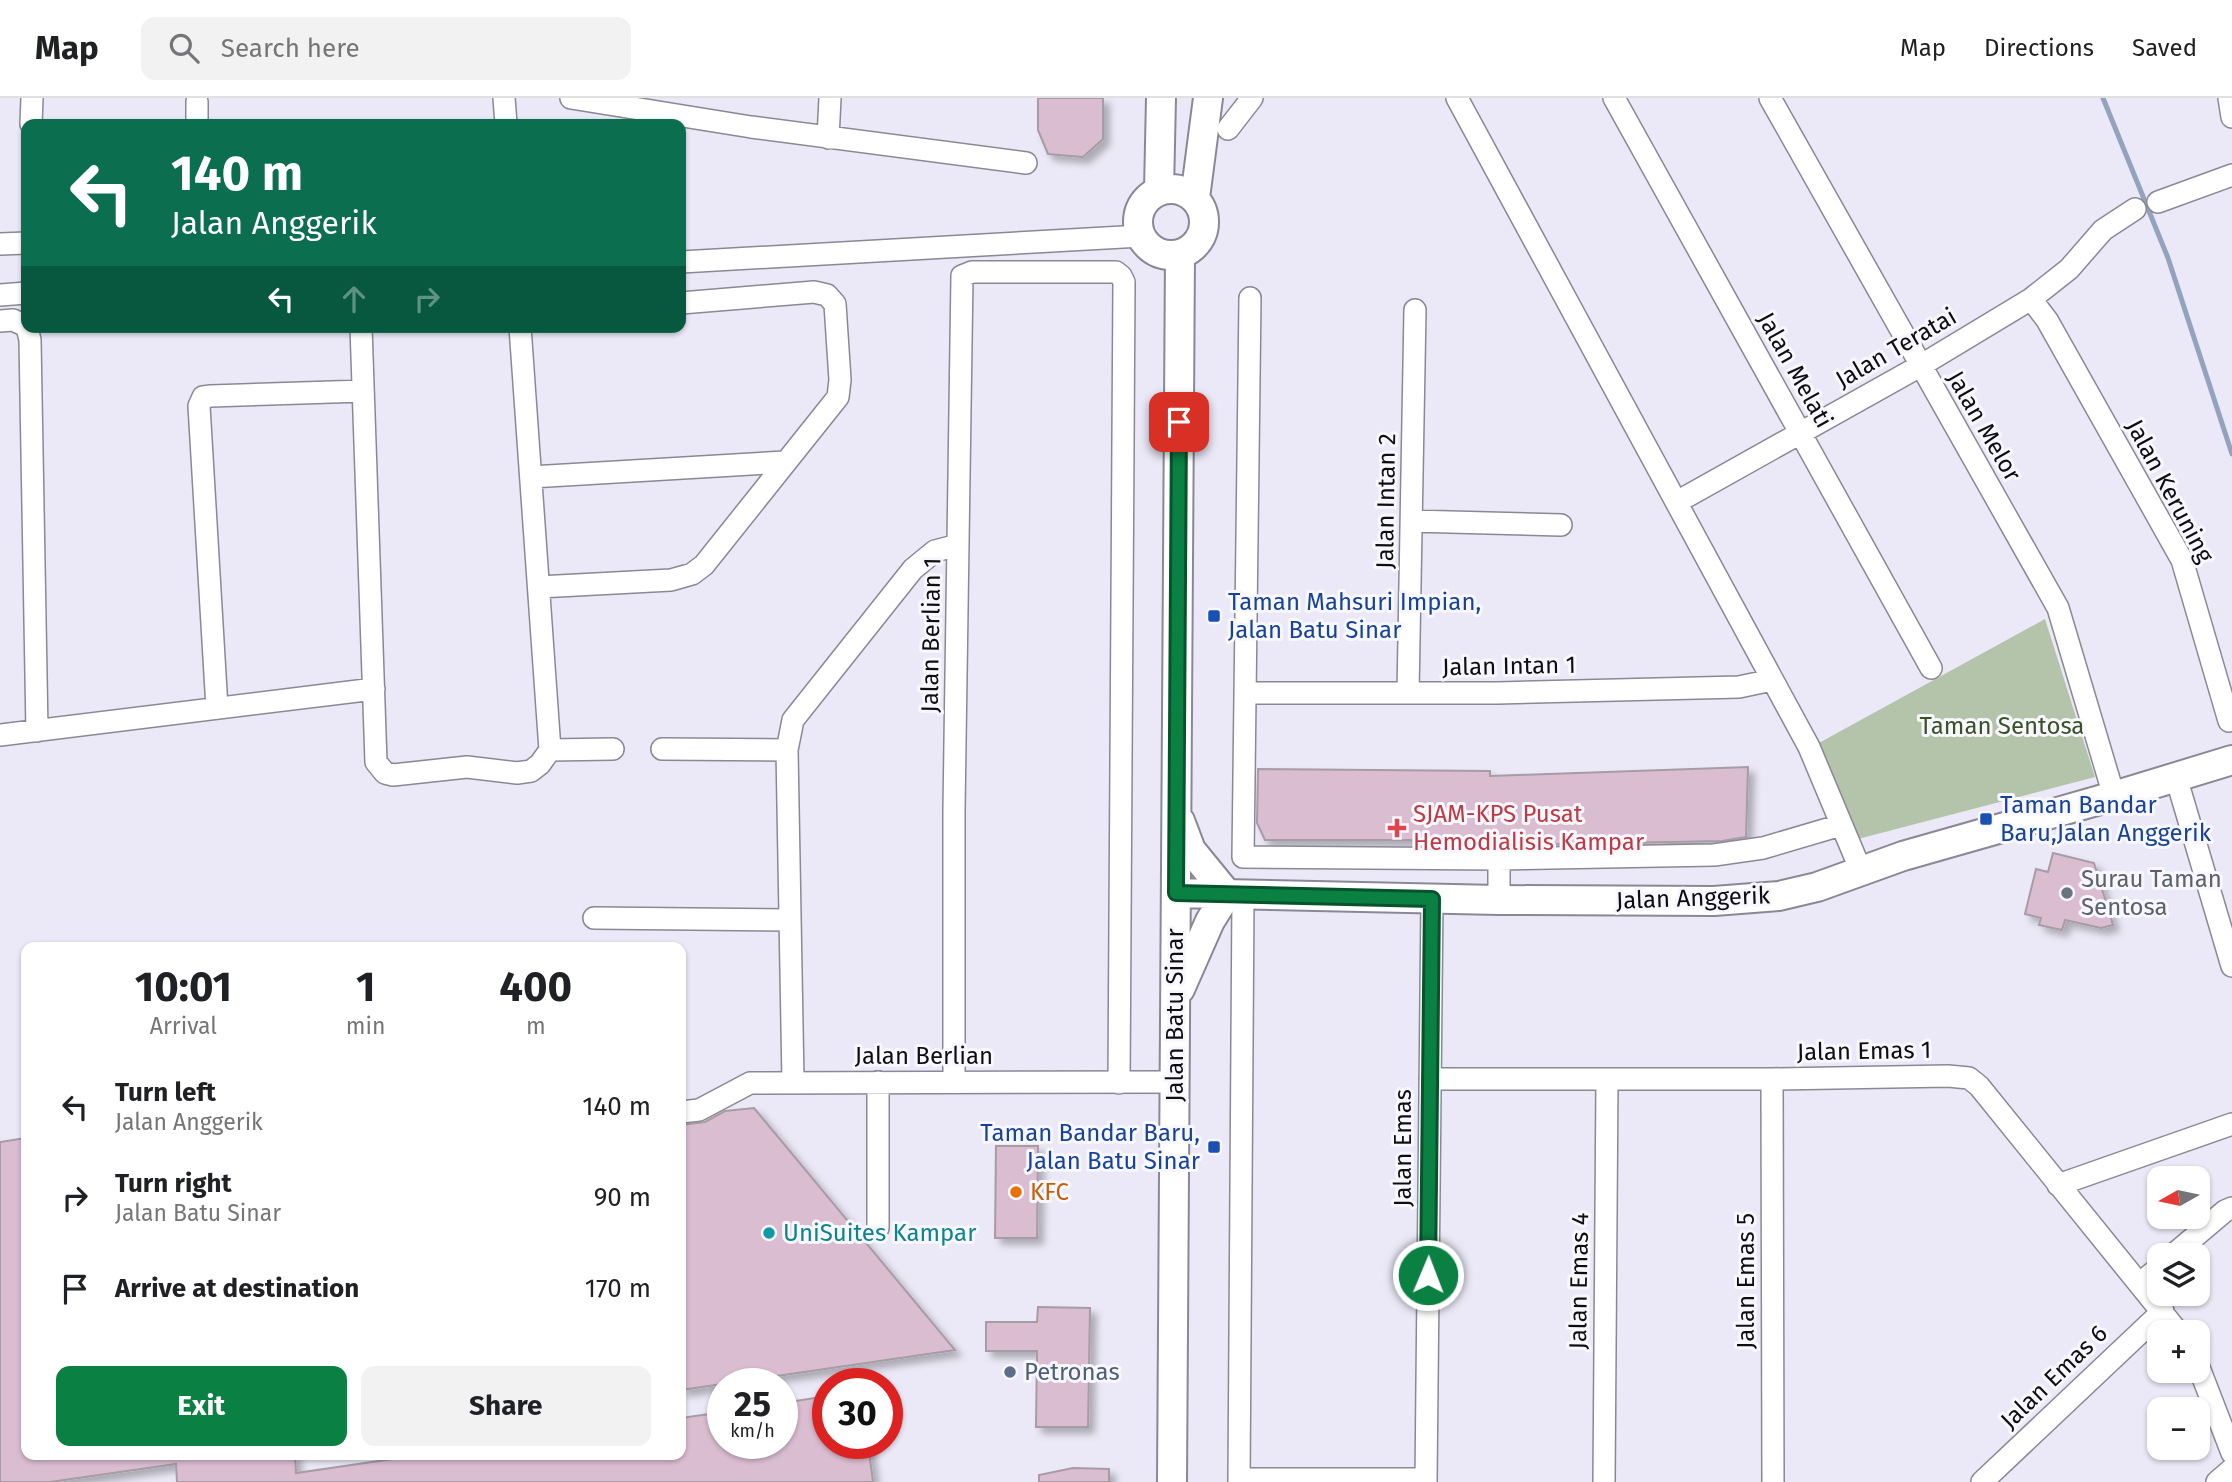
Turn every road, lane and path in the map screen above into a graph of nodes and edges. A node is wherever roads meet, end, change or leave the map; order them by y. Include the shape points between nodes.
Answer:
1 (32, 98) edge
2 (504, 98) edge
3 (571, 98) edge
4 (830, 98) edge
5 (1161, 98) edge
6 (1175, 98) edge
7 (1208, 98) edge
8 (1252, 98) edge
9 (1457, 98) edge
10 (1614, 98) edge
11 (1770, 98) edge
12 (2229, 98) edge
13 (197, 102) dead end
14 (660, 105) edge
15 (2232, 117) edge
16 (31, 119) edge
17 (197, 119) edge
18 (506, 119) edge
19 (1228, 130) dead end
20 (828, 138) junction
21 (1160, 144) junction
22 (1026, 163) dead end
23 (2232, 174) edge
24 (1159, 190) junction
25 (1195, 198) junction
26 (2158, 202) dead end
27 (2135, 209) dead end
28 (1141, 236) junction
29 (21, 243) edge
30 (0, 244) edge
31 (1180, 254) junction
32 (686, 262) edge
33 (21, 293) edge
34 (0, 295) edge
35 (1250, 298) dead end
36 (2031, 299) junction
37 (686, 303) edge
38 (1415, 310) dead end
39 (0, 321) edge
40 (21, 323) edge
41 (28, 333) edge
42 (361, 333) edge
43 (520, 333) edge
44 (1920, 366) junction
45 (363, 391) junction
46 (1800, 433) junction
47 (785, 462) junction
48 (531, 477) junction
49 (1677, 502) junction
50 (1412, 521) junction
51 (1561, 525) dead end
52 (958, 545) junction
53 (539, 587) junction
54 (1931, 668) dead end
55 (1772, 680) junction
56 (374, 689) junction
57 (1245, 693) junction
58 (1408, 693) junction
59 (217, 708) junction
60 (2229, 721) dead end
61 (37, 730) junction
62 (0, 735) edge
63 (662, 748) dead end
64 (550, 750) junction
65 (614, 750) dead end
66 (787, 750) junction
67 (2232, 760) edge
68 (2176, 777) junction
69 (2114, 796) junction
70 (1177, 812) junction
71 (1841, 825) junction
72 (1499, 859) junction
73 (1861, 871) junction
74 (1176, 893) junction
75 (1235, 895) junction
76 (1432, 899) junction
77 (1499, 900) junction
78 (594, 918) dead end
79 (790, 920) junction
80 (2232, 966) edge
81 (1175, 1000) junction
82 (1430, 1079) junction
83 (1772, 1079) junction
84 (1608, 1080) junction
85 (954, 1081) junction
86 (793, 1082) junction
87 (878, 1082) junction
88 (1175, 1082) junction
89 (1119, 1083) junction
90 (686, 1111) edge
91 (2232, 1124) edge
92 (2058, 1185) junction
93 (2232, 1209) edge
94 (878, 1228) dead end
95 (2188, 1243) edge
96 (2147, 1277) edge
97 (2140, 1283) junction
98 (2163, 1311) junction
99 (2169, 1320) edge
100 (2205, 1383) edge
101 (2232, 1452) edge
102 (2232, 1469) edge
103 (1426, 1480) edge
104 (1239, 1481) edge
105 (1172, 1482) edge
106 (1604, 1482) edge
107 (1773, 1482) edge
108 (1982, 1482) edge
109 (2217, 1482) edge

1 - 16 street
2 - 18 street
3 - 14 street
4 - 20 street
5 - 21 street
6 - 21 street
7 - 25 street
8 - 19 street
9 - 49 street
10 - 46 street, Jalan Melati
11 - 44 street, Jalan Melor
12 - 15 street
13 - 17 street
14 - 20 street
20 - 22 street
21 - 24 street
23 - 26 street
24 - 25 street via 1178,189
24 - 28 street via 1142,204
25 - 31 street via 1205,219 1203,231 1199,241
27 - 36 street, Jalan Teratai via 2103,230 2069,269
28 - 31 street via 1153,250
28 - 32 street
29 - 30 street
31 - 70 street, Jalan Batu Sinar
33 - 34 street
35 - 57 street
36 - 44 street, Jalan Teratai
36 - 60 street, Jalan Keruning via 2182,560
37 - 47 street via 814,292 827,295 835,304 838,397
38 - 50 street, Jalan Intan 2
39 - 40 street
41 - 61 street
42 - 45 street
43 - 48 street
44 - 46 street, Jalan Teratai
44 - 69 street, Jalan Melor via 2058,608
45 - 56 street
45 - 59 street via 211,396 203,397 199,405
46 - 49 street, Jalan Teratai
46 - 54 street, Jalan Melati
47 - 48 street
47 - 53 street via 692,574 671,580
48 - 53 street
49 - 55 street
50 - 51 street
50 - 58 street, Jalan Intan 2
52 - 66 street via 935,551 912,569 793,720
52 - 85 street, Jalan Berlian 1
52 - 89 street, Jalan Berlian 1 via 962,276 972,272 1116,272 1124,282
53 - 64 street
55 - 58 street, Jalan Intan 1 via 1739,687
55 - 71 street via 1810,747
56 - 59 street
56 - 64 street via 376,762 385,773 467,766 517,773 530,771
57 - 58 street, Jalan Intan 1
57 - 72 street via 1243,857
59 - 61 street
61 - 62 street
63 - 66 street
64 - 65 street
66 - 79 street
67 - 68 street, Jalan Anggerik
68 - 69 street, Jalan Anggerik
68 - 80 street
69 - 73 street, Jalan Anggerik
70 - 74 street, Jalan Batu Sinar
70 - 75 street via 1191,850
71 - 72 street via 1763,848 1714,855
71 - 73 street
72 - 77 street
73 - 77 street, Jalan Anggerik via 1779,896
74 - 75 street, Jalan Anggerik
74 - 81 street, Jalan Batu Sinar
75 - 76 street, Jalan Anggerik
75 - 81 street via 1210,921
75 - 104 street
76 - 77 street, Jalan Anggerik
76 - 82 street, Jalan Emas
78 - 79 street
79 - 86 street
81 - 88 street, Jalan Batu Sinar
82 - 84 street, Jalan Emas 1
82 - 103 street, Jalan Emas
83 - 84 street, Jalan Emas 1
83 - 92 street, Jalan Emas 1 via 1969,1078
83 - 107 street, Jalan Emas 5
84 - 106 street, Jalan Emas 4
85 - 87 street, Jalan Berlian
85 - 89 street, Jalan Berlian
86 - 87 street, Jalan Berlian
86 - 90 street, Jalan Berlian via 750,1083 699,1110
87 - 94 street
88 - 89 street, Jalan Berlian
88 - 105 street, Jalan Batu Sinar
91 - 92 street
92 - 97 street, Jalan Emas 1
93 - 95 street
96 - 97 street
97 - 98 street, Jalan Emas 1
98 - 99 street, Jalan Emas 1
98 - 108 street, Jalan Emas 6
100 - 101 street
102 - 109 street
103 - 104 street

